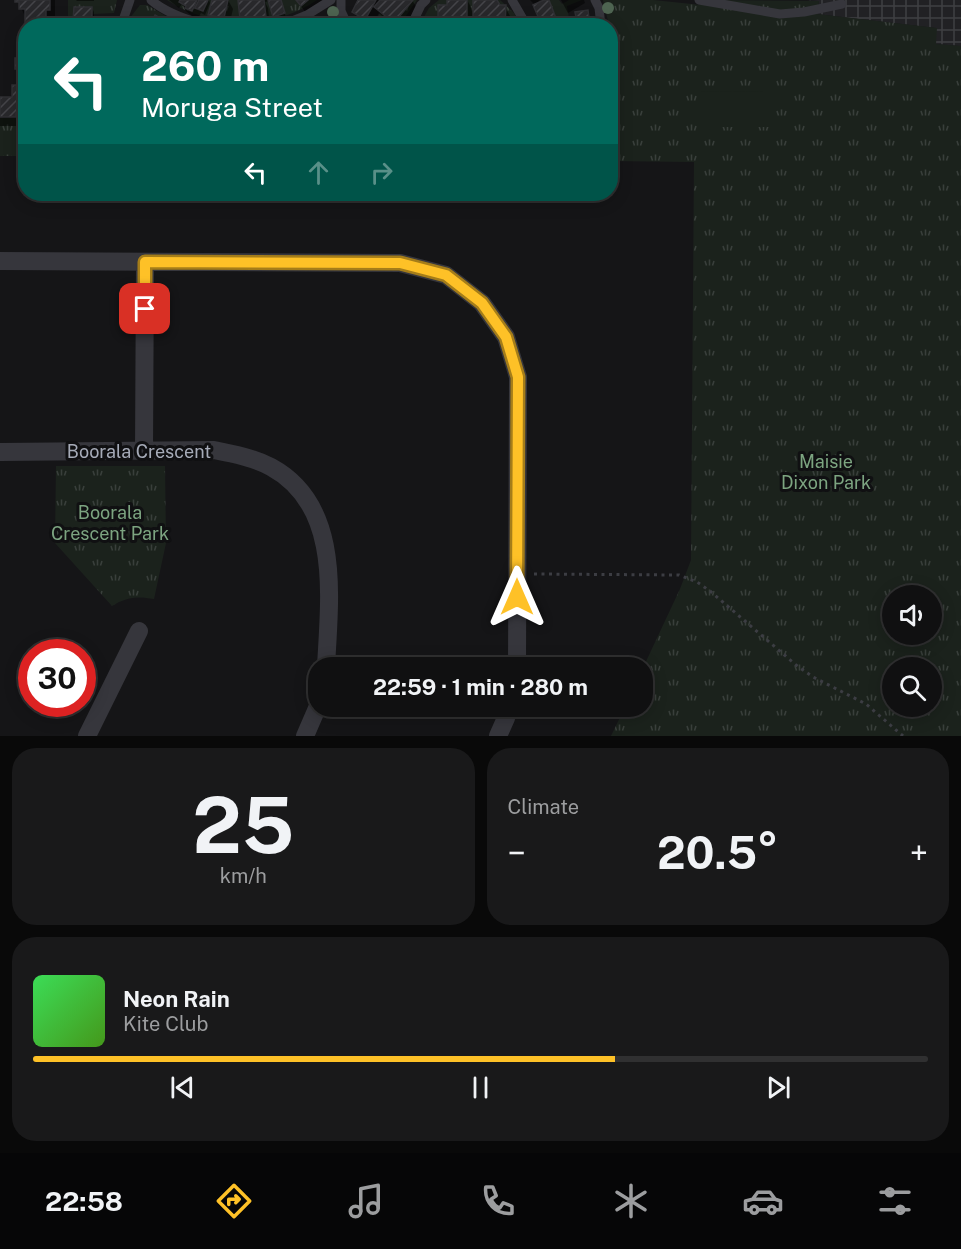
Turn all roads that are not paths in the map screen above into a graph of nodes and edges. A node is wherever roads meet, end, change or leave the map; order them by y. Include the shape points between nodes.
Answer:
1 (130, 0) edge
2 (151, 0) edge
3 (331, 0) edge
4 (341, 0) edge
5 (426, 0) edge
6 (512, 0) edge
7 (595, 0) edge
8 (699, 0) edge
9 (842, 4) dead end
10 (124, 18) edge
11 (184, 18) edge
12 (300, 18) edge
13 (344, 18) edge
14 (415, 18) edge
15 (524, 18) edge
16 (600, 18) edge
17 (0, 261) edge
18 (145, 262) junction
19 (144, 450) junction
20 (0, 452) edge
21 (139, 631) dead end
22 (326, 657) edge
23 (517, 657) edge
24 (313, 717) edge
25 (506, 717) edge
26 (87, 736) edge
27 (305, 736) edge
28 (498, 736) edge

1 - 10 lane
2 - 11 lane
3 - 12 lane
4 - 13 lane
5 - 14 lane
6 - 15 lane
7 - 16 lane
8 - 9 lane via 780,14
17 - 18 street
18 - 19 street
18 - 23 street via 400,263 446,275 482,303 506,337 518,377
19 - 20 street, Boorala Crescent
19 - 22 street, Boorala Crescent via 214,450 272,468 293,483 311,506 323,536 330,575
21 - 26 street
24 - 27 street
25 - 28 street

